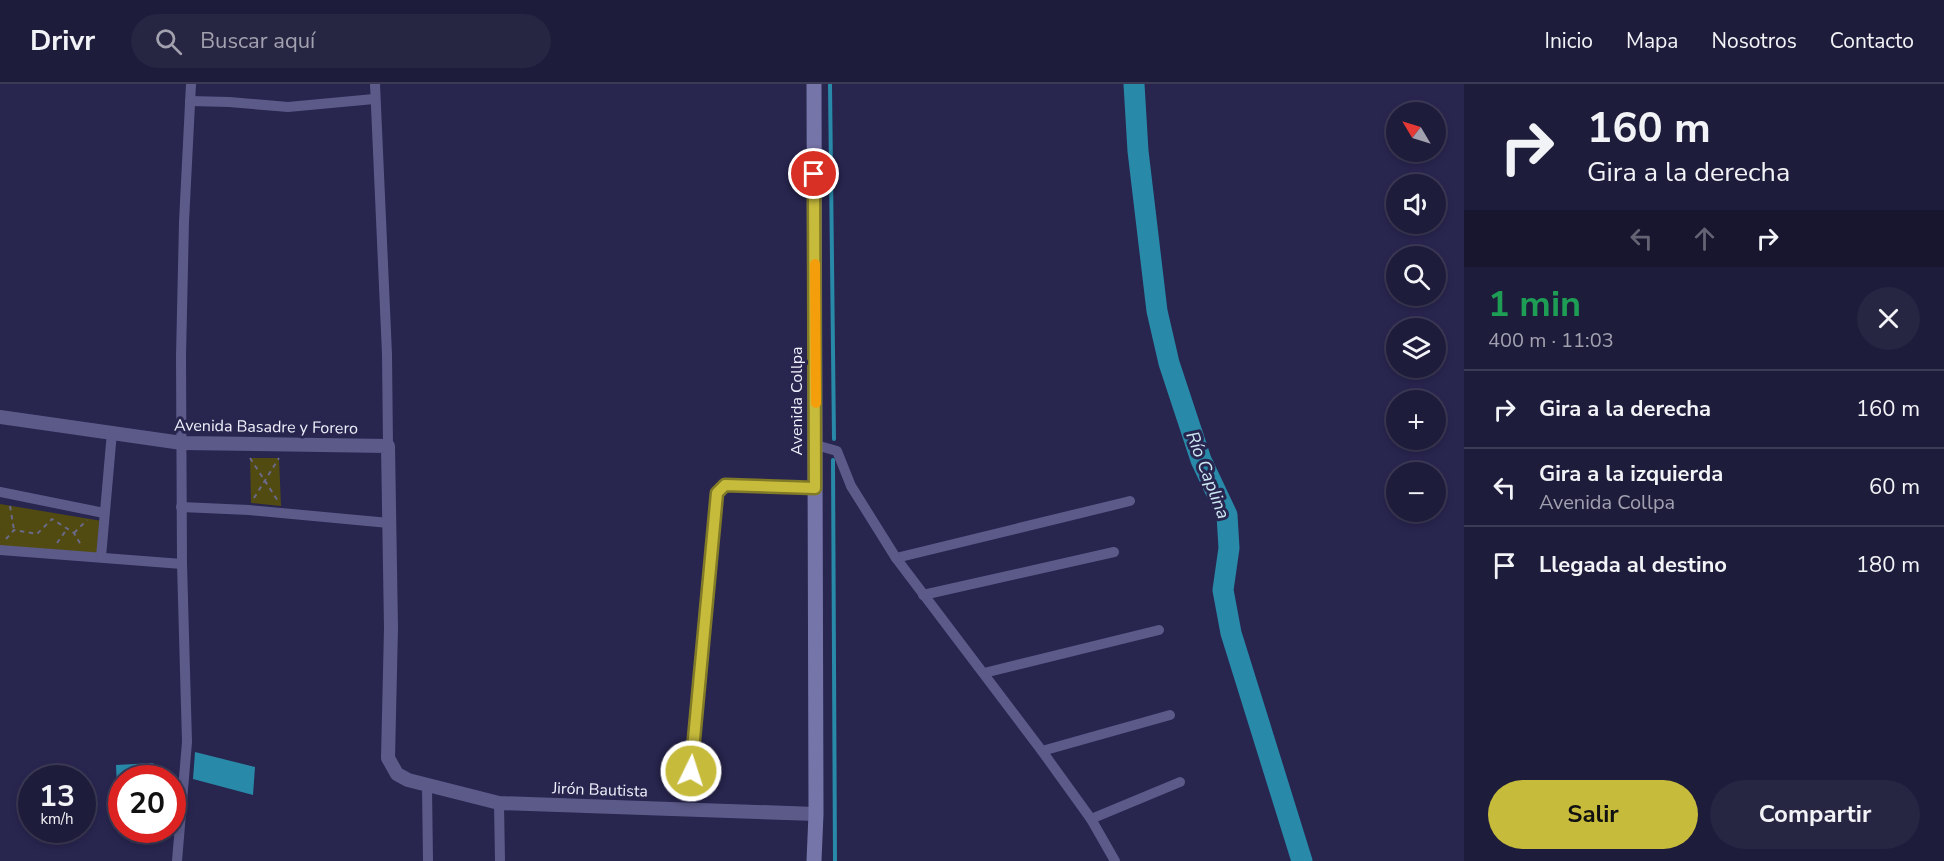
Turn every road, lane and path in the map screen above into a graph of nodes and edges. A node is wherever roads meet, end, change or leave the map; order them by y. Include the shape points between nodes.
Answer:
1 (191, 84) edge
2 (375, 84) edge
3 (814, 84) edge
4 (374, 99) junction
5 (190, 101) junction
6 (0, 417) edge
7 (112, 432) junction
8 (182, 443) junction
9 (816, 445) junction
10 (388, 446) junction
11 (250, 458) dead end
12 (279, 458) dead end
13 (265, 481) junction
14 (815, 488) junction
15 (0, 492) edge
16 (1130, 501) dead end
17 (251, 503) dead end
18 (10, 506) dead end
19 (281, 506) dead end
20 (181, 507) junction
21 (51, 513) dead end
22 (104, 513) junction
23 (52, 519) junction
24 (88, 519) dead end
25 (389, 523) junction
26 (67, 529) junction
27 (14, 530) junction
28 (74, 533) junction
29 (0, 545) edge
30 (54, 547) dead end
31 (0, 550) edge
32 (86, 550) dead end
33 (1114, 552) dead end
34 (102, 557) junction
35 (896, 558) junction
36 (182, 564) junction
37 (922, 595) junction
38 (1160, 630) dead end
39 (984, 673) junction
40 (1170, 715) dead end
41 (1042, 751) junction
42 (1180, 782) dead end
43 (427, 786) junction
44 (689, 794) dead end
45 (499, 803) junction
46 (816, 814) junction
47 (1091, 819) junction
48 (177, 861) edge
49 (428, 861) edge
50 (500, 861) edge
51 (814, 861) edge
52 (1115, 861) edge

1 - 5 street
2 - 4 street
3 - 9 main road, Avenida Collpa
4 - 5 street via 288,107
4 - 10 street
5 - 8 street via 184,222
6 - 7 street, Avenida Basadre y Forero
7 - 8 street, Avenida Basadre y Forero
7 - 22 street
8 - 10 street, Avenida Basadre y Forero
8 - 20 street
9 - 14 main road, Avenida Collpa
9 - 35 street via 837,451 851,486
10 - 25 street
11 - 13 path
12 - 13 path
13 - 17 path
13 - 19 path
14 - 44 lane via 725,485 717,493
14 - 46 main road, Avenida Collpa
15 - 22 street
16 - 35 street
18 - 27 path
20 - 25 street
20 - 36 street
21 - 23 path
22 - 34 street
23 - 26 path
23 - 27 path via 37,534
24 - 28 path
25 - 43 street, Jirón Bautista via 388,758 397,774
26 - 28 path
26 - 30 path
27 - 29 path
28 - 32 path
31 - 34 street
33 - 37 street
34 - 36 street
35 - 37 street
36 - 48 street via 187,742
37 - 39 street
38 - 39 street
39 - 41 street
40 - 41 street
41 - 47 street
42 - 47 street
43 - 45 street, Jirón Bautista
43 - 49 street
45 - 46 street, Jirón Bautista
45 - 50 street
46 - 51 main road, Avenida Collpa
47 - 52 street

